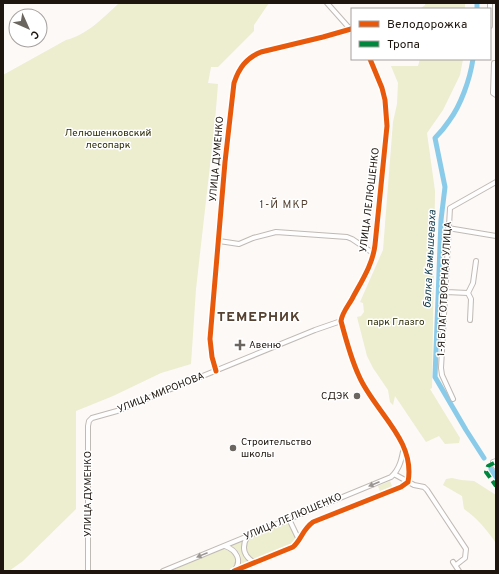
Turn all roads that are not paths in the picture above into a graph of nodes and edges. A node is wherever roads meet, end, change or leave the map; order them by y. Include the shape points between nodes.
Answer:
1 (327, 3) edge
2 (351, 30) edge
3 (370, 60) edge
4 (495, 63) edge
5 (494, 94) edge
6 (496, 182) edge
7 (448, 228) junction
8 (496, 236) edge
9 (219, 241) junction
10 (375, 245) junction
11 (364, 246) junction
12 (373, 253) junction
13 (476, 261) dead end
14 (446, 292) junction
15 (468, 293) junction
16 (470, 320) dead end
17 (341, 321) junction
18 (216, 371) junction
19 (453, 400) dead end
20 (92, 418) joint
21 (404, 446) junction
22 (496, 462) edge
23 (496, 467) edge
24 (394, 474) junction
25 (408, 482) junction
26 (290, 519) junction
27 (247, 537) junction
28 (298, 540) junction
29 (225, 546) junction
30 (255, 563) junction
31 (88, 571) edge
32 (163, 571) edge
33 (234, 571) edge
34 (459, 571) edge

1 - 2 street
2 - 9 street, УЛИЦА ДУМЕНКО via 261,52 243,63 237,72
3 - 10 street, УЛИЦА ЛЕЛЮШЕНКО via 382,88 387,126
4 - 5 street
6 - 7 street, 1-Я БЛАГОТВОРНАЯ УЛИЦА via 450,208
7 - 8 street
7 - 14 street, 1-Я БЛАГОТВОРНАЯ УЛИЦА
9 - 11 street via 240,244 276,232 347,237
9 - 18 street, УЛИЦА ДУМЕНКО via 210,339
10 - 11 street
10 - 12 street, УЛИЦА ЛЕЛЮШЕНКО
11 - 12 street
12 - 17 street, УЛИЦА ЛЕЛЮШЕНКО
13 - 15 street via 473,283
14 - 15 street
14 - 19 street, 1-Я БЛАГОТВОРНАЯ УЛИЦА via 442,375
15 - 16 street via 471,298
17 - 18 street, УЛИЦА МИРОНОВА
17 - 21 street via 359,378
18 - 20 street, УЛИЦА МИРОНОВА via 112,413
20 - 31 street, УЛИЦА ДУМЕНКО via 88,426
21 - 24 street via 402,458
21 - 25 street via 409,466
22 - 23 street via 493,462
24 - 25 street
24 -> 26 street, УЛИЦА ЛЕЛЮШЕНКО
25 - 28 street, УЛИЦА ЛЕЛЮШЕНКО via 312,522 304,529
25 - 34 street via 427,490 465,546 465,558 454,563
26 - 27 street, УЛИЦА ЛЕЛЮШЕНКО
26 - 28 street
27 - 29 street, УЛИЦА ЛЕЛЮШЕНКО
27 - 30 street via 244,549 249,559
28 - 30 street, УЛИЦА ЛЕЛЮШЕНКО via 293,547
29 -> 32 street, УЛИЦА ЛЕЛЮШЕНКО
29 - 33 street via 234,550 238,558 238,565
30 - 33 street, УЛИЦА ЛЕЛЮШЕНКО

